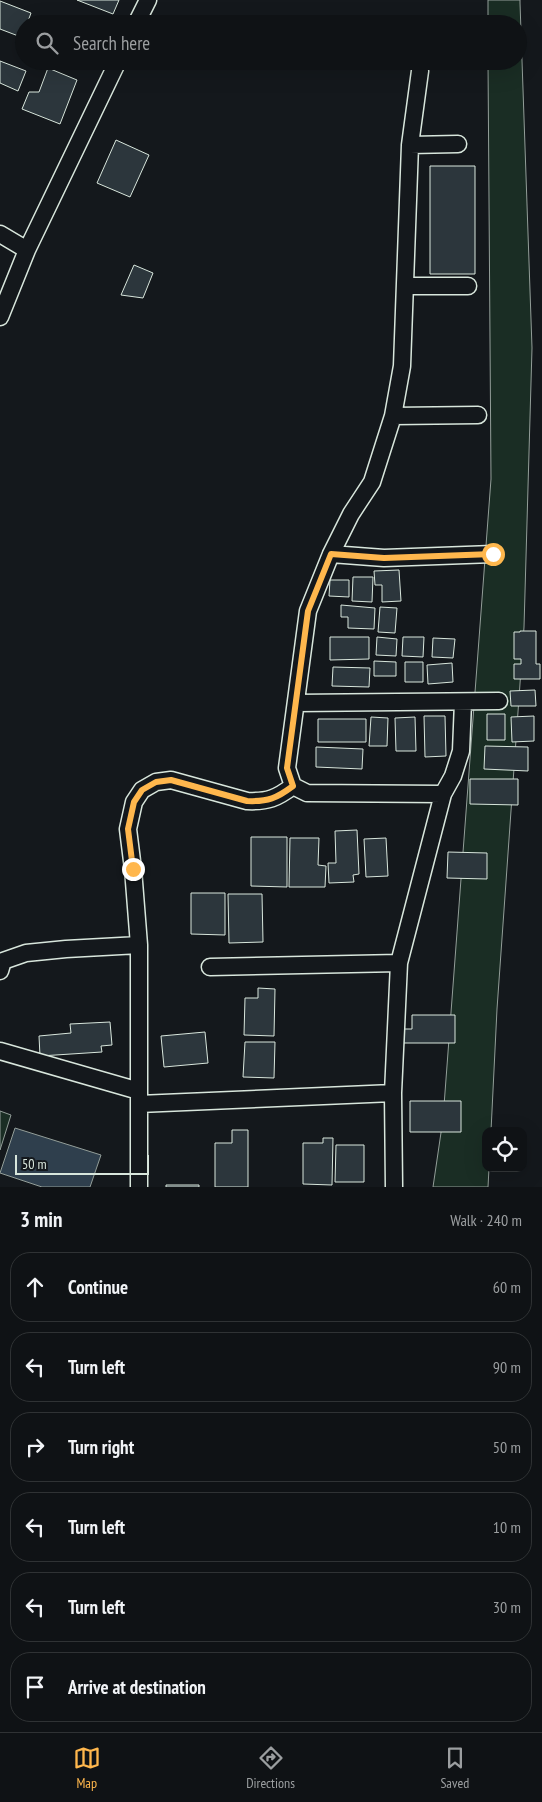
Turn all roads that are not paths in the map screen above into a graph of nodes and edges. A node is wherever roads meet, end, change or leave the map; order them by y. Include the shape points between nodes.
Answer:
1 (148, 0) edge
2 (140, 15) edge
3 (114, 70) edge
4 (420, 71) dead end
5 (458, 144) dead end
6 (410, 146) junction
7 (0, 234) edge
8 (27, 250) junction
9 (406, 286) junction
10 (468, 286) dead end
11 (0, 318) edge
12 (478, 415) dead end
13 (393, 416) junction
14 (331, 554) junction
15 (493, 554) dead end
16 (499, 701) dead end
17 (463, 702) junction
18 (296, 703) junction
19 (293, 786) junction
20 (443, 794) junction
21 (139, 945) junction
22 (399, 963) junction
23 (210, 967) dead end
24 (0, 971) edge
25 (0, 1051) edge
26 (393, 1093) junction
27 (139, 1097) junction
28 (139, 1187) edge
29 (394, 1187) edge

1 - 2 street
3 - 8 street
4 - 6 street
5 - 6 street
6 - 9 street
7 - 8 street
8 - 11 street
9 - 10 street
9 - 13 street via 402,366
12 - 13 street
13 - 14 street via 372,482
14 - 15 street via 384,558
14 - 18 street via 308,611
16 - 17 street
17 - 18 street
17 - 20 street via 461,751
18 - 19 street via 287,768
19 - 20 street via 307,793
19 - 21 street via 278,797 260,802 171,780 156,782 142,790 134,802 128,829
20 - 22 street
21 - 24 street via 26,953 3,961
21 - 27 street
22 - 23 street
22 - 26 street
25 - 27 street
26 - 27 street
26 - 29 street
27 - 28 street

